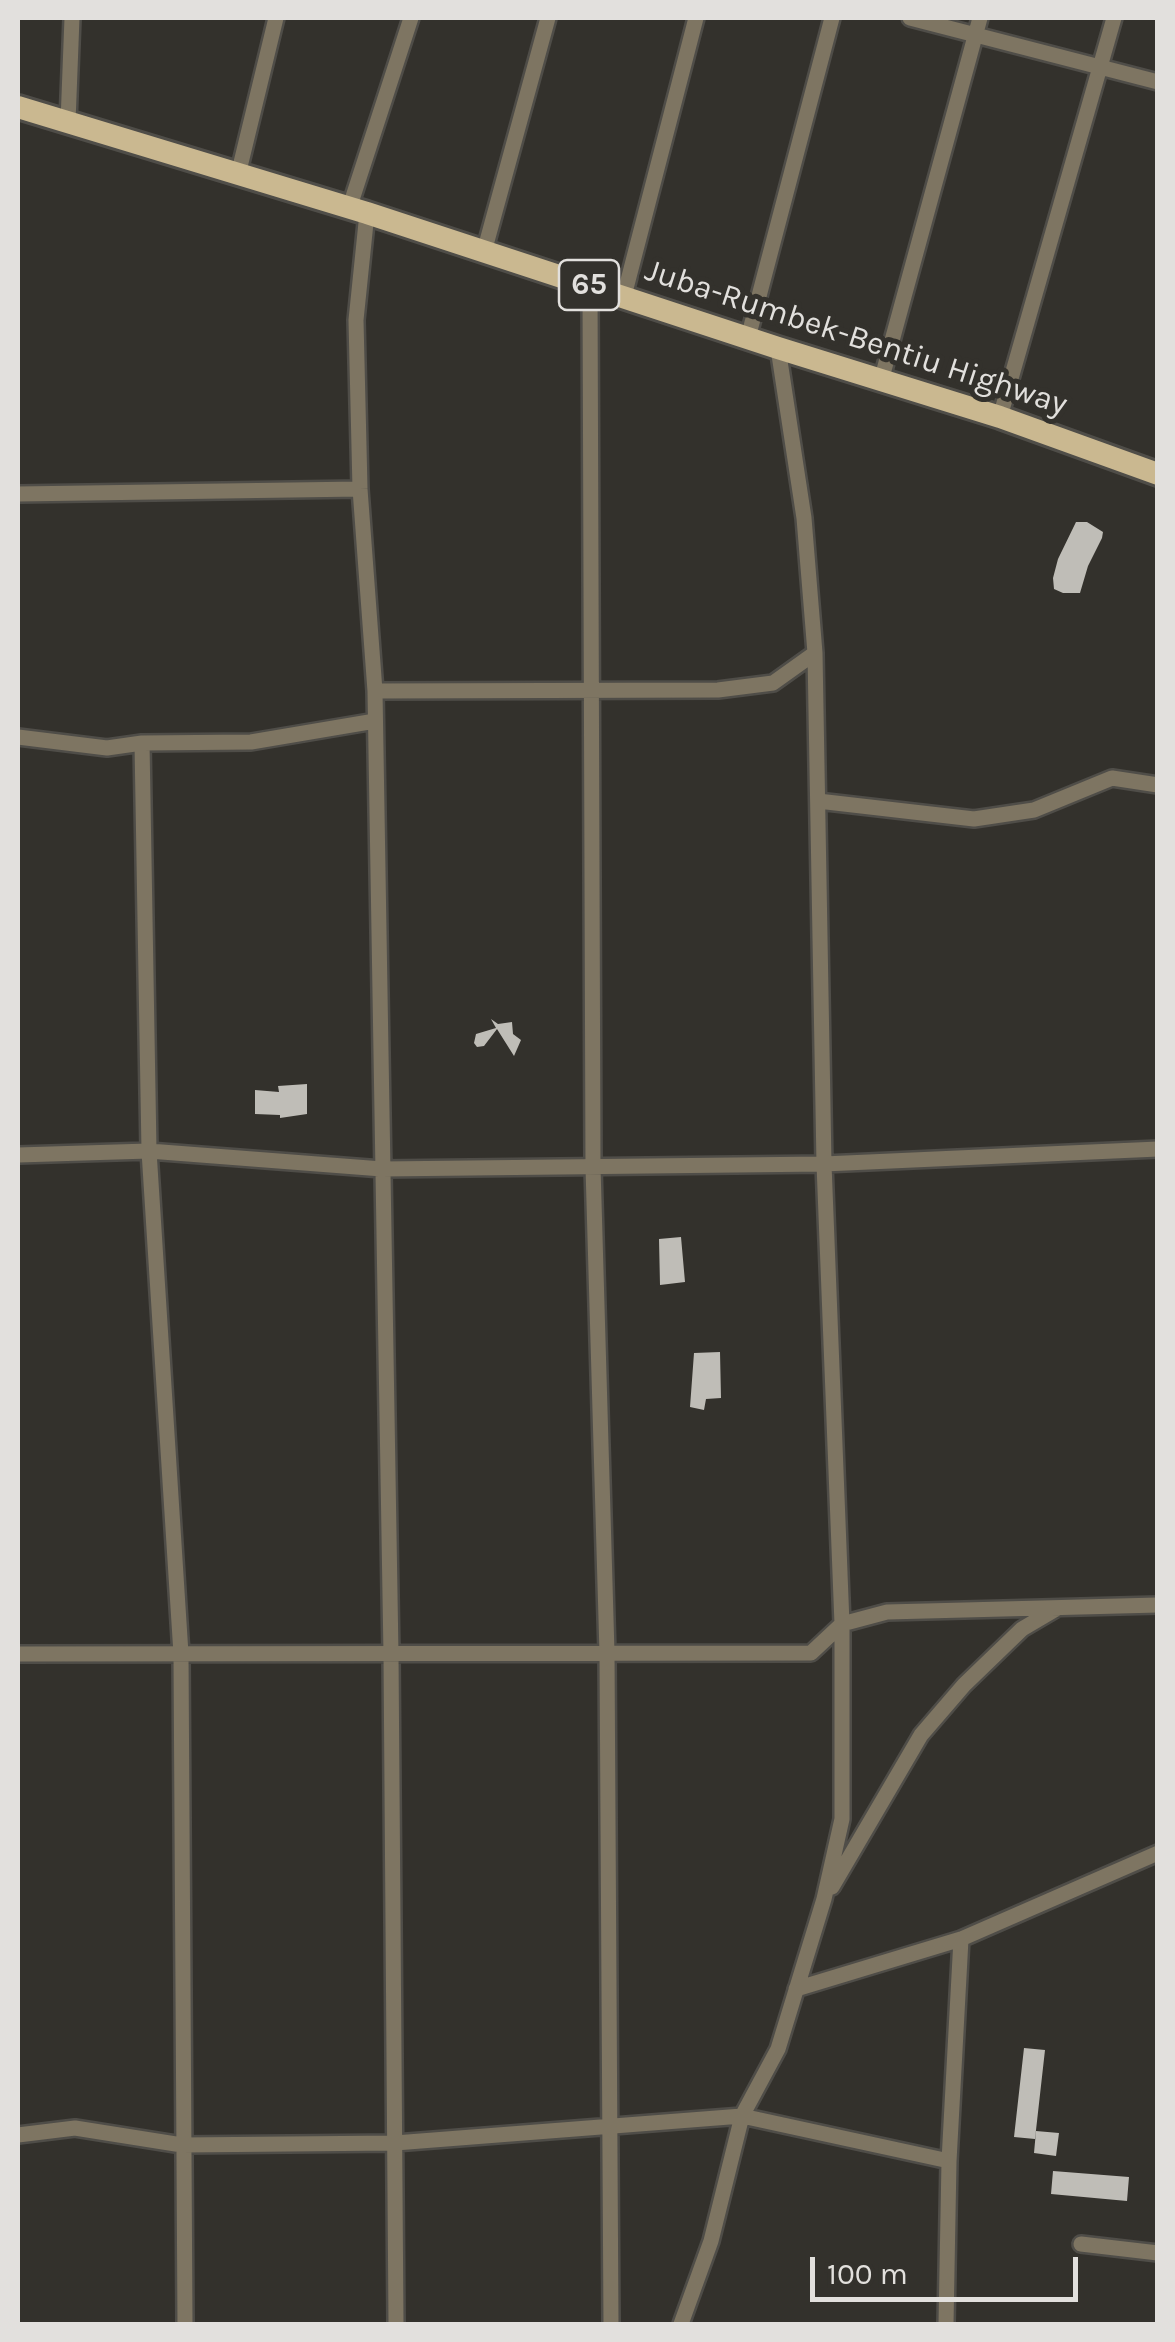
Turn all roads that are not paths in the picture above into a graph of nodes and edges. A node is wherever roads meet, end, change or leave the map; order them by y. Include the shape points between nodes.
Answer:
1 (72, 18) edge
2 (276, 18) edge
3 (412, 18) edge
4 (548, 18) edge
5 (696, 18) edge
6 (832, 18) edge
7 (910, 18) edge
8 (980, 18) edge
9 (1114, 18) edge
10 (975, 35) junction
11 (1101, 67) junction
12 (1158, 82) edge
13 (18, 107) edge
14 (68, 122) junction
15 (238, 175) junction
16 (358, 211) junction
17 (484, 252) junction
18 (590, 285) junction
19 (624, 296) junction
20 (748, 338) junction
21 (778, 348) junction
22 (881, 381) junction
23 (1000, 417) junction
24 (1158, 474) edge
25 (360, 489) junction
26 (18, 494) edge
27 (815, 653) junction
28 (590, 688) junction
29 (375, 691) junction
30 (375, 721) junction
31 (18, 737) edge
32 (142, 743) junction
33 (1158, 785) edge
34 (818, 801) junction
35 (1158, 1149) edge
36 (149, 1151) junction
37 (18, 1155) edge
38 (824, 1164) junction
39 (593, 1167) junction
40 (382, 1170) junction
41 (1158, 1605) edge
42 (1059, 1607) junction
43 (842, 1624) junction
44 (608, 1653) junction
45 (18, 1654) edge
46 (181, 1654) junction
47 (391, 1654) junction
48 (1158, 1854) edge
49 (824, 1900) junction
50 (961, 1939) junction
51 (796, 1989) junction
52 (742, 2116) junction
53 (610, 2126) junction
54 (18, 2135) edge
55 (395, 2143) junction
56 (182, 2145) junction
57 (950, 2161) junction
58 (1081, 2244) dead end
59 (1158, 2254) edge
60 (184, 2324) edge
61 (396, 2324) edge
62 (611, 2324) edge
63 (681, 2324) edge
64 (946, 2324) edge

1 - 14 street
2 - 15 street
3 - 16 street
4 - 17 street
5 - 19 street
6 - 20 street
7 - 10 street
8 - 10 street
9 - 11 street
10 - 11 street
10 - 22 street
11 - 12 street
11 - 23 street
13 - 14 main road, Juba-Rumbek-Bentiu Highway / 65
14 - 15 main road, Juba-Rumbek-Bentiu Highway / 65
15 - 16 main road, Juba-Rumbek-Bentiu Highway / 65
16 - 17 main road, Juba-Rumbek-Bentiu Highway / 65
16 - 25 street
17 - 18 main road, Juba-Rumbek-Bentiu Highway / 65
18 - 19 main road, Juba-Rumbek-Bentiu Highway / 65
18 - 28 street
19 - 20 main road, Juba-Rumbek-Bentiu Highway / 65
20 - 21 main road, Juba-Rumbek-Bentiu Highway / 65
21 - 22 main road, Juba-Rumbek-Bentiu Highway / 65
21 - 27 street via 804,518
22 - 23 main road, Juba-Rumbek-Bentiu Highway / 65
23 - 24 main road, Juba-Rumbek-Bentiu Highway / 65
25 - 26 street
25 - 29 street
27 - 28 street via 774,683 718,690
27 - 34 street
28 - 29 street
28 - 39 street
29 - 30 street
30 - 32 street via 251,742
30 - 40 street
31 - 32 street via 107,748
32 - 36 street
33 - 34 street via 1112,778 1034,810 974,819
34 - 38 street
35 - 38 street
36 - 37 street
36 - 40 street
36 - 46 street
38 - 39 street
38 - 43 street
39 - 40 street
39 - 44 street
40 - 47 street
41 - 42 street
42 - 43 street via 887,1612
42 - 49 street via 1022,1630 921,1734
43 - 44 street via 811,1653
43 - 49 street via 842,1820
44 - 47 street
44 - 53 street
45 - 46 street
46 - 47 street
46 - 56 street
47 - 55 street
48 - 50 street
49 - 51 street
50 - 51 street
50 - 57 street
51 - 52 street via 778,2049
52 - 53 street
52 - 57 street
52 - 63 street via 711,2241
53 - 55 street
53 - 62 street
54 - 56 street via 75,2128
55 - 56 street
55 - 61 street
56 - 60 street
57 - 64 street
58 - 59 street

